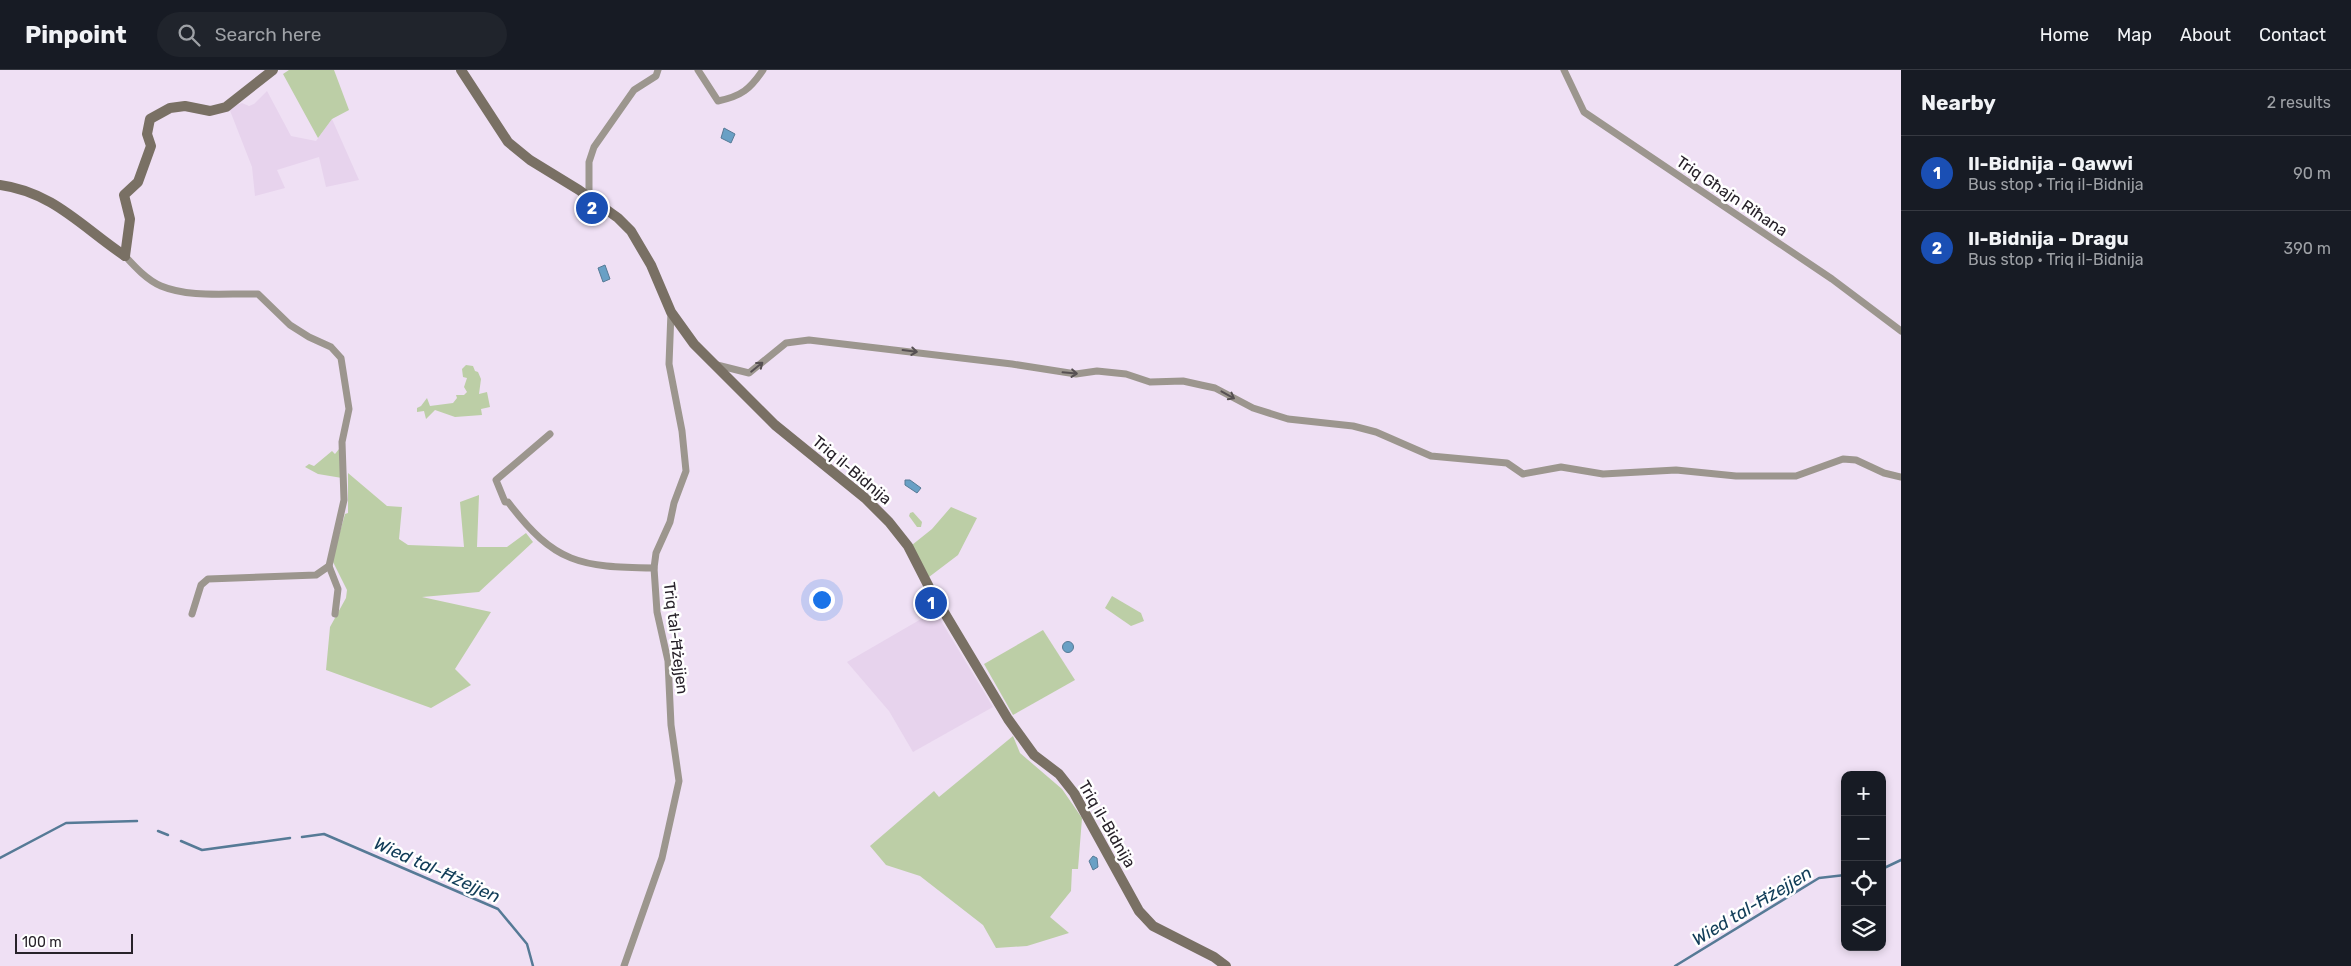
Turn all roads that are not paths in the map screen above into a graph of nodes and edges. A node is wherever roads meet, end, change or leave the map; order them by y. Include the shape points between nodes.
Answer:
1 (273, 70) edge
2 (461, 70) edge
3 (658, 70) edge
4 (698, 70) edge
5 (764, 70) edge
6 (1564, 70) edge
7 (0, 185) edge
8 (589, 197) junction
9 (125, 256) junction
10 (671, 312) junction
11 (1901, 332) edge
12 (712, 362) junction
13 (550, 434) dead end
14 (1901, 477) edge
15 (329, 566) junction
16 (654, 568) junction
17 (192, 614) dead end
18 (335, 614) dead end
19 (624, 966) edge
20 (1226, 966) edge

1 - 9 street via 226,107 210,111 185,106 170,108 150,119 147,134 151,146 138,182 124,195 130,219
2 - 8 street, Triq il-Bidnija via 508,142 530,160
3 - 8 street via 656,76 634,90 594,147 589,162
4 - 5 street via 718,101 750,88
6 - 11 street, Triq Għajn Riħana via 1584,112 1832,279
7 - 9 street via 39,195 57,204
8 - 10 street, Triq il-Bidnija via 630,231 651,265
9 - 15 street via 161,286 206,293 258,294 290,325 339,354 349,409 342,442 344,500
10 - 12 street, Triq il-Bidnija via 694,344
10 - 16 street, Triq tal-Ħżejjen via 669,364 686,471 656,553
12 -> 14 street via 750,373 786,343 800,339 1076,374 1097,371 1126,374 1150,382 1183,381 1215,388 1253,408 1288,419 1353,426 1376,432 1431,456 1507,463 1523,474 1561,468 1603,474 1676,470 1736,476 1796,476 1843,459 1856,460
12 - 20 street, Triq il-Bidnija via 775,425 890,522 908,546 928,587 1008,719 1034,755 1059,774 1074,793 1138,911 1153,926
13 - 16 street via 496,480 505,502 544,543 570,558 602,567
15 - 17 street via 316,574 208,579 202,585
15 - 18 street via 338,589
16 - 19 street, Triq tal-Ħżejjen via 657,612 668,662 671,725 679,781 662,858

